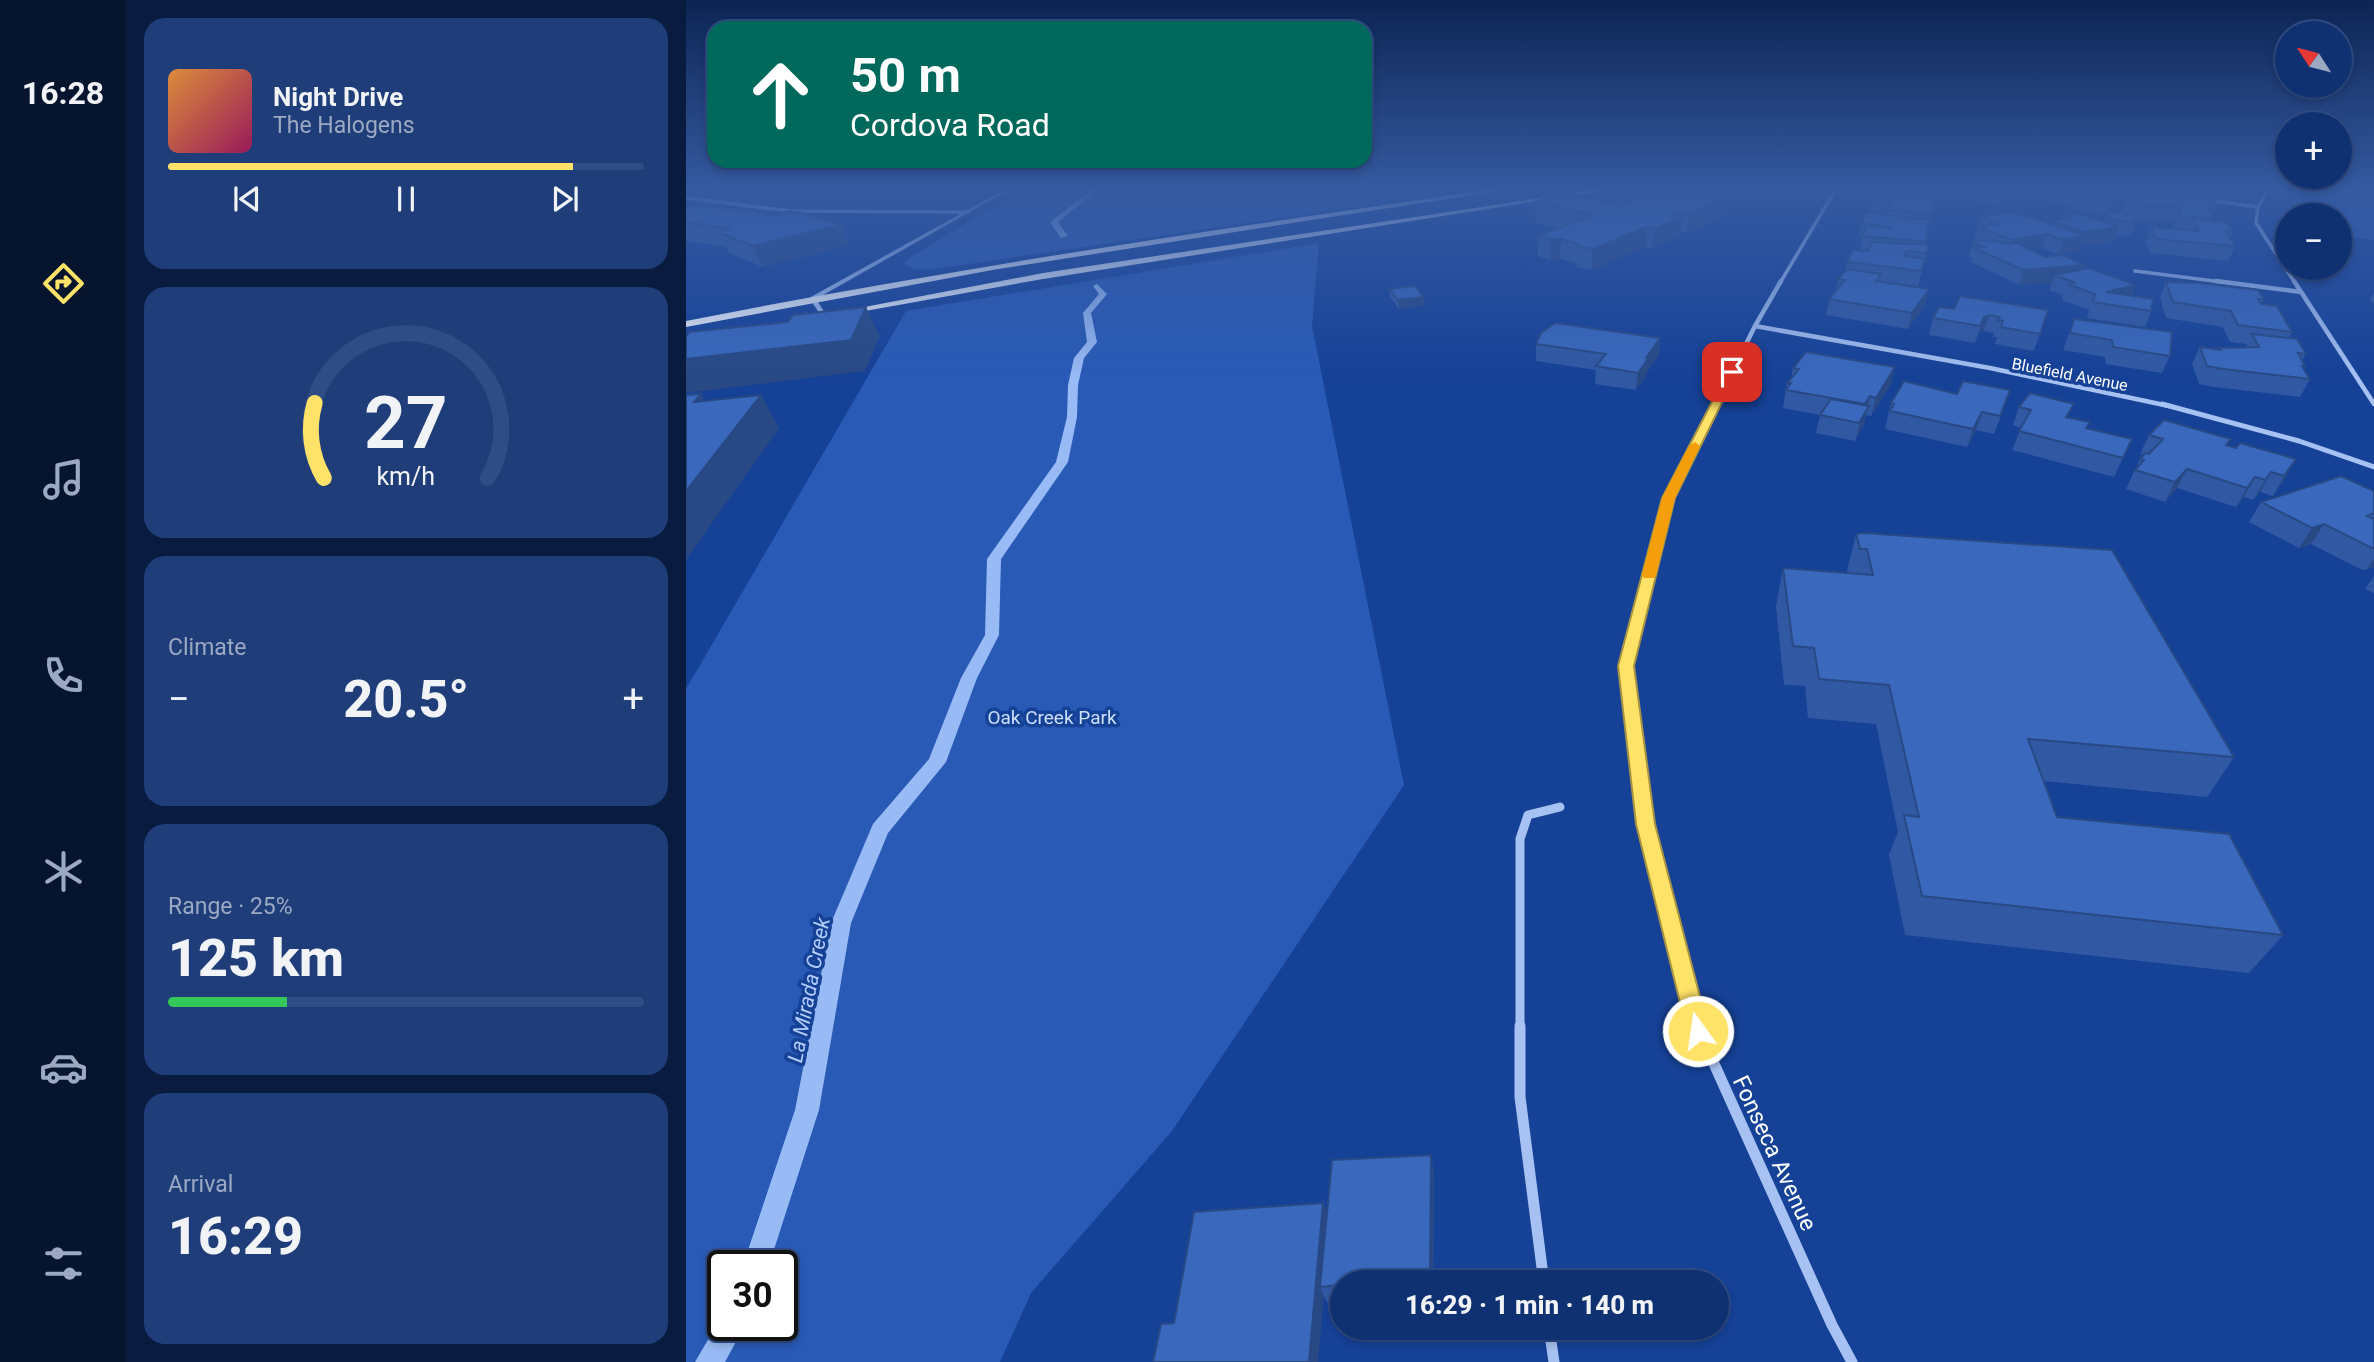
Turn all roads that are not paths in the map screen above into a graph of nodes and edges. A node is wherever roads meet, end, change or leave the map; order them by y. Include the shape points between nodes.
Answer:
1 (898, 251) edge
2 (1089, 251) edge
3 (1210, 251) edge
4 (1800, 251) edge
5 (2274, 251) edge
6 (2135, 271) dead end
7 (2301, 292) junction
8 (812, 298) junction
9 (824, 316) junction
10 (812, 319) edge
11 (686, 324) edge
12 (1755, 326) junction
13 (2374, 404) edge
14 (2374, 467) edge
15 (1560, 807) dead end
16 (1542, 1270) edge
17 (1551, 1340) edge
18 (1554, 1362) edge
19 (1852, 1362) edge

1 - 8 street
2 - 8 main road
3 - 9 main road
4 - 12 street
5 - 7 street
6 - 7 street
7 - 13 street
8 - 9 street
8 - 11 main road
9 - 10 main road
12 - 14 street, Bluefield Avenue via 2203,415 2319,446
12 - 19 street, Fonseca Avenue via 1669,498 1626,666 1645,824 1698,1031
15 - 16 street via 1528,815 1520,839 1520,1097
17 - 18 street

